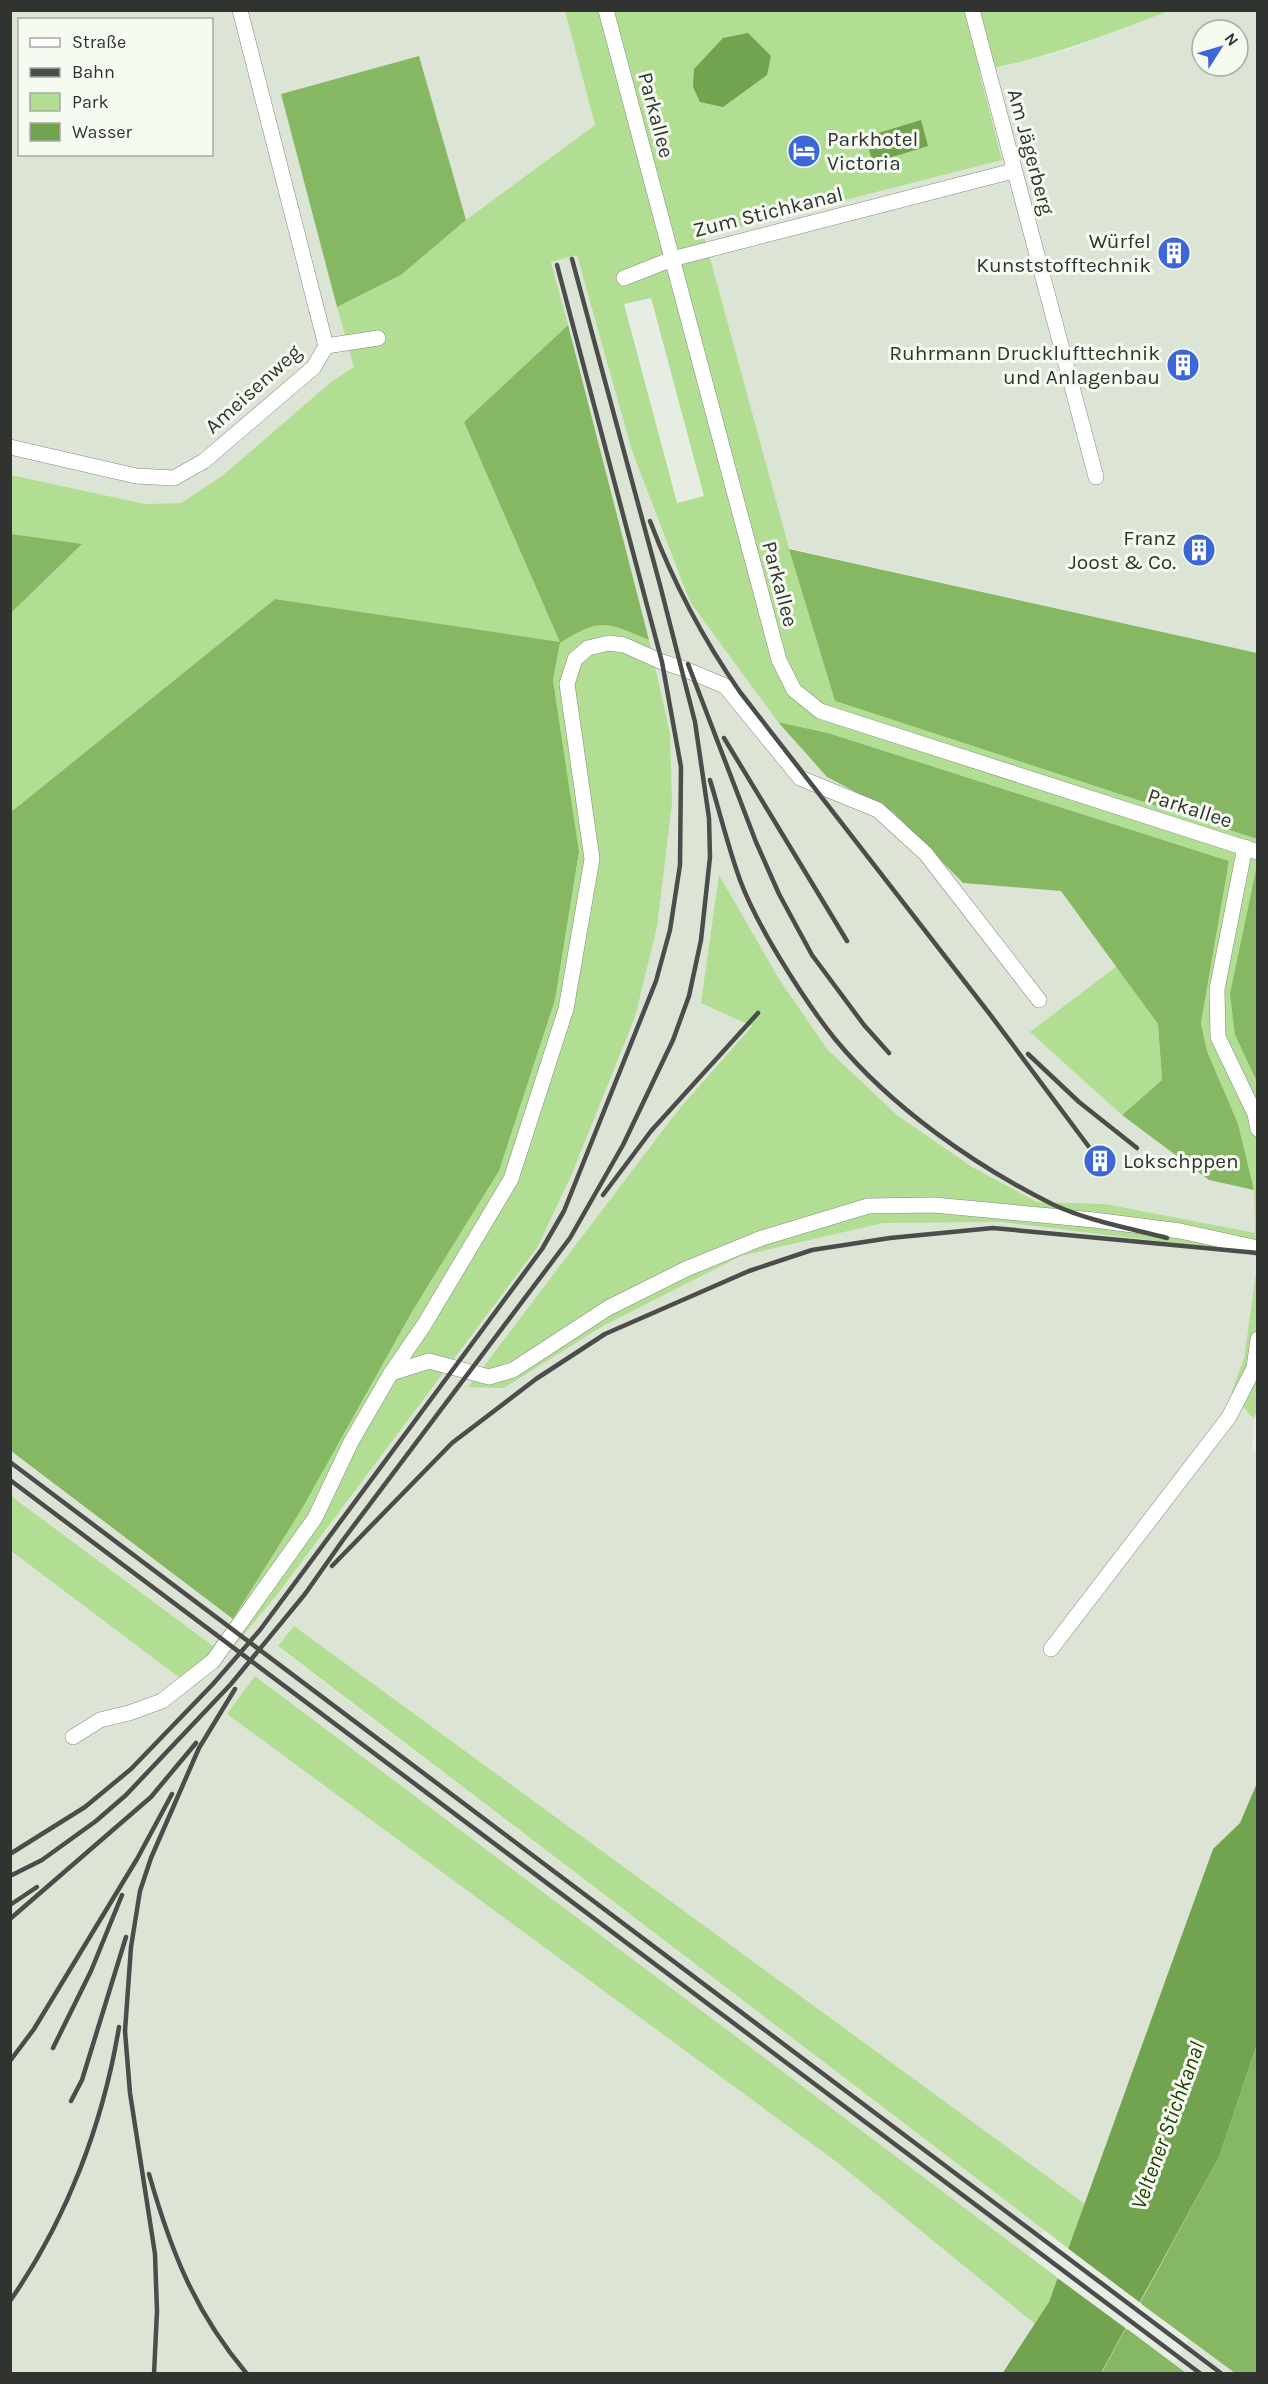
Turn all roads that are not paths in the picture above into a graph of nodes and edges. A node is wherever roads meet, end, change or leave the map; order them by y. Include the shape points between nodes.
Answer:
1 (240, 10) edge
2 (606, 10) edge
3 (972, 10) edge
4 (1013, 171) junction
5 (672, 259) junction
6 (624, 278) dead end
7 (378, 338) dead end
8 (326, 346) junction
9 (10, 447) edge
10 (1096, 477) dead end
11 (1251, 849) edge
12 (1039, 1000) dead end
13 (1257, 1129) edge
14 (1257, 1248) edge
15 (1257, 1339) edge
16 (392, 1373) junction
17 (1052, 1649) dead end
18 (73, 1737) dead end

1 - 8 street, Ameisenweg
2 - 5 street, Parkallee
3 - 4 street, Am Jägerberg
4 - 5 street, Zum Stichkanal
4 - 10 street, Am Jägerberg
5 - 6 street, Zum Stichkanal
5 - 11 street, Parkallee via 779,660 794,690 820,711
7 - 8 street
8 - 9 street, Ameisenweg via 314,367 204,461 174,478 136,476
11 - 13 street via 1217,989 1218,1037 1255,1114
12 - 16 street via 926,854 878,810 800,778 725,686 624,645 609,643 588,648 575,659 567,684 592,859 566,1009 511,1179
14 - 16 street via 1180,1231 1094,1220 934,1204 868,1206 762,1238 686,1269 608,1308 513,1370 489,1377 429,1361
15 - 17 street via 1254,1368 1229,1417
16 - 18 street via 351,1442 315,1518 213,1661 162,1701 100,1720

